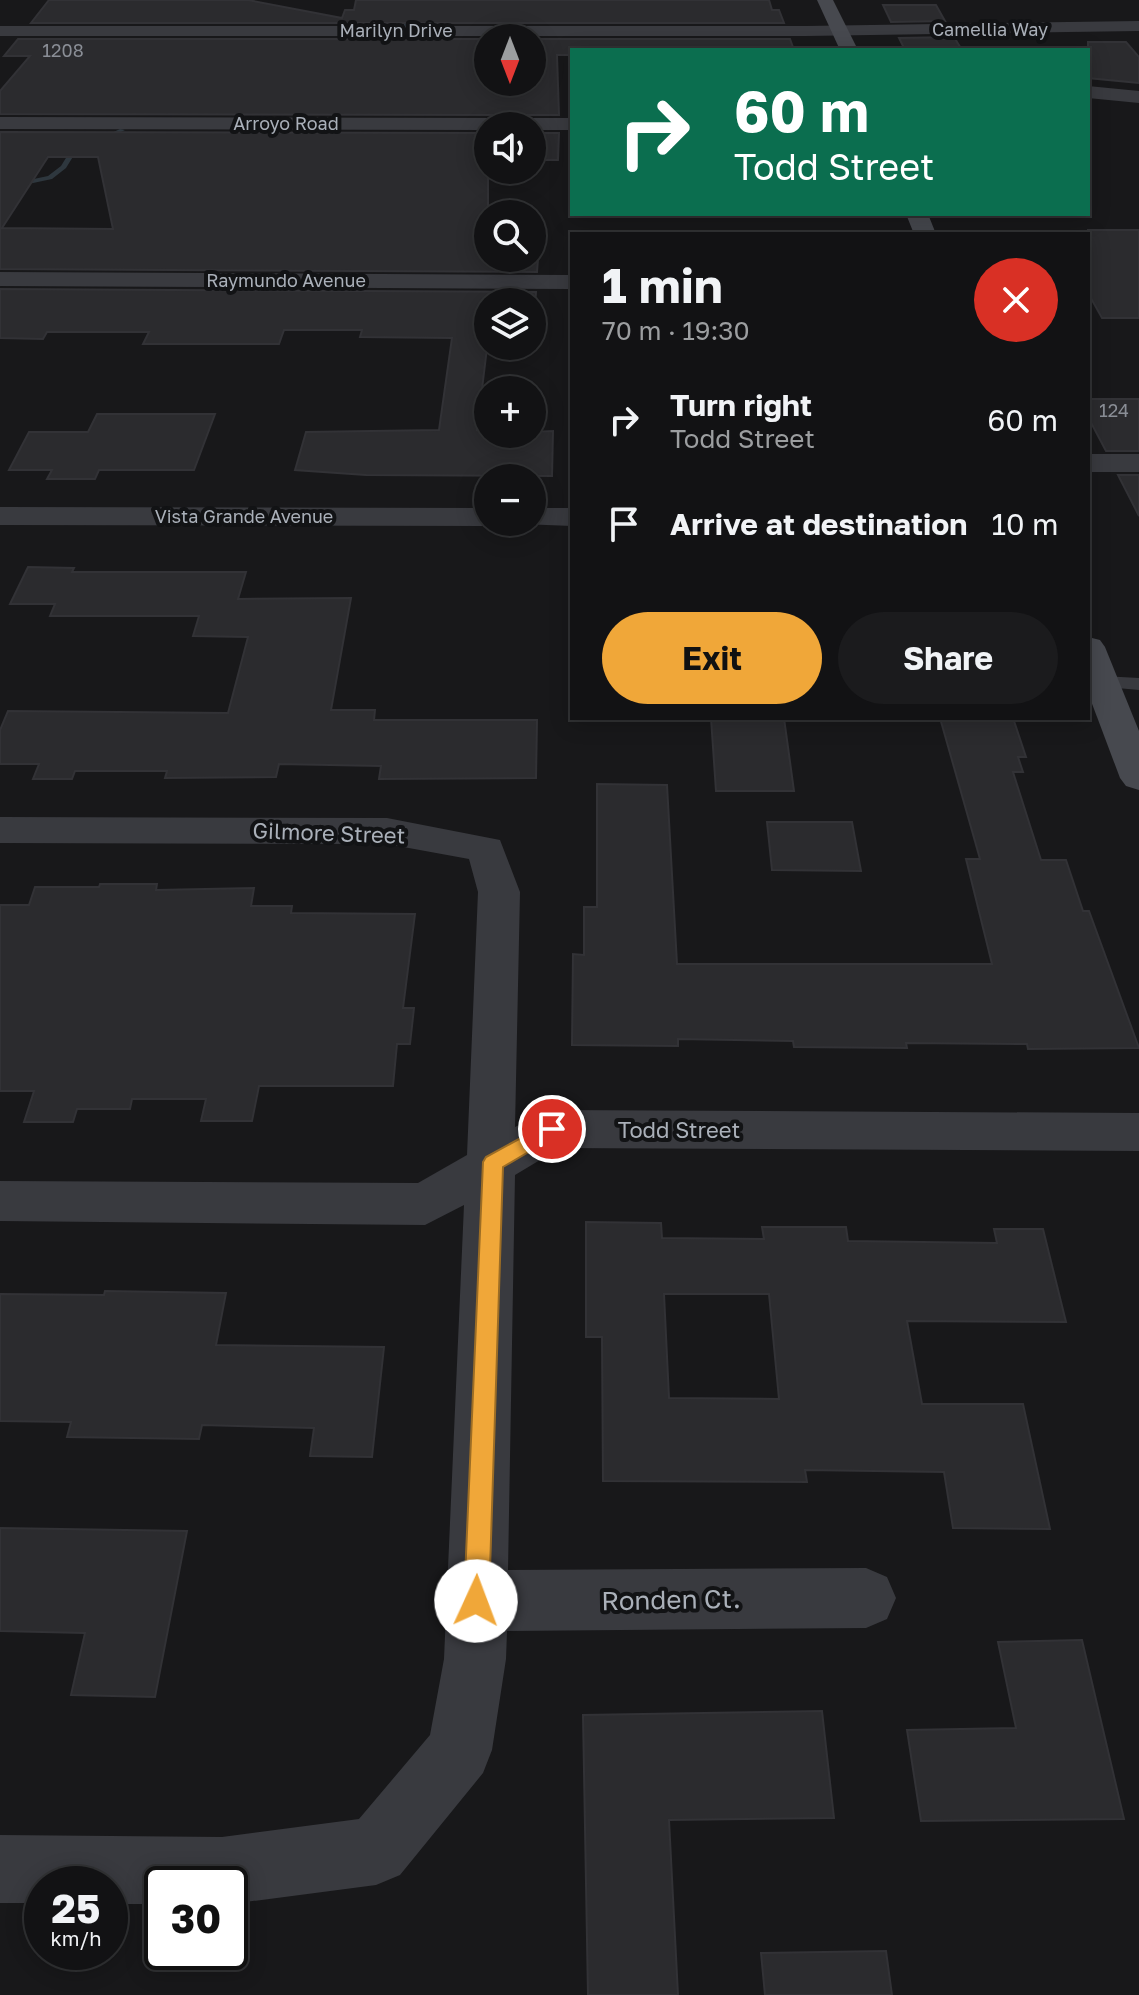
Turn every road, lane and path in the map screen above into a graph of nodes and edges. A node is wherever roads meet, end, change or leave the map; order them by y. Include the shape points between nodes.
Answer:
1 (825, 0) edge
2 (1060, 7) dead end
3 (83, 9) dead end
4 (542, 11) dead end
5 (305, 12) dead end
6 (541, 24) edge
7 (1139, 26) edge
8 (1085, 29) junction
9 (0, 31) edge
10 (474, 31) edge
11 (546, 31) edge
12 (841, 31) junction
13 (67, 32) junction
14 (296, 32) junction
15 (848, 48) edge
16 (1090, 92) edge
17 (1139, 97) edge
18 (0, 123) edge
19 (570, 124) edge
20 (0, 279) edge
21 (570, 282) edge
22 (1090, 463) edge
23 (1139, 463) edge
24 (0, 516) edge
25 (474, 517) edge
26 (546, 517) edge
27 (570, 517) edge
28 (1090, 652) edge
29 (1102, 682) junction
30 (1139, 684) edge
31 (1139, 778) edge
32 (0, 830) edge
33 (1139, 1132) edge
34 (493, 1162) junction
35 (0, 1201) edge
36 (866, 1598) dead end
37 (476, 1601) junction
38 (0, 1869) edge

1 - 12 street
2 - 8 street
3 - 13 street
4 - 6 street
5 - 14 street
7 - 8 street, Camellia Way
8 - 12 street, Camellia Way
9 - 13 street, Marilyn Drive
10 - 14 street, Marilyn Drive
11 - 12 street, Marilyn Drive
12 - 15 street
13 - 14 street, Marilyn Drive
16 - 17 street
18 - 19 street, Arroyo Road
20 - 21 street, Raymundo Avenue
22 - 23 street
24 - 25 street, Vista Grande Avenue
26 - 27 street
28 - 29 street
29 - 30 lane
29 - 31 street
32 - 34 street, Gilmore Street via 387,831 486,849 499,892
33 - 34 street, Todd Street via 552,1129
34 - 35 street, Todd Street via 425,1204
34 - 37 street
36 - 37 street, Ronden Ct.
37 - 38 street via 475,1659 460,1750 376,1851 222,1871

